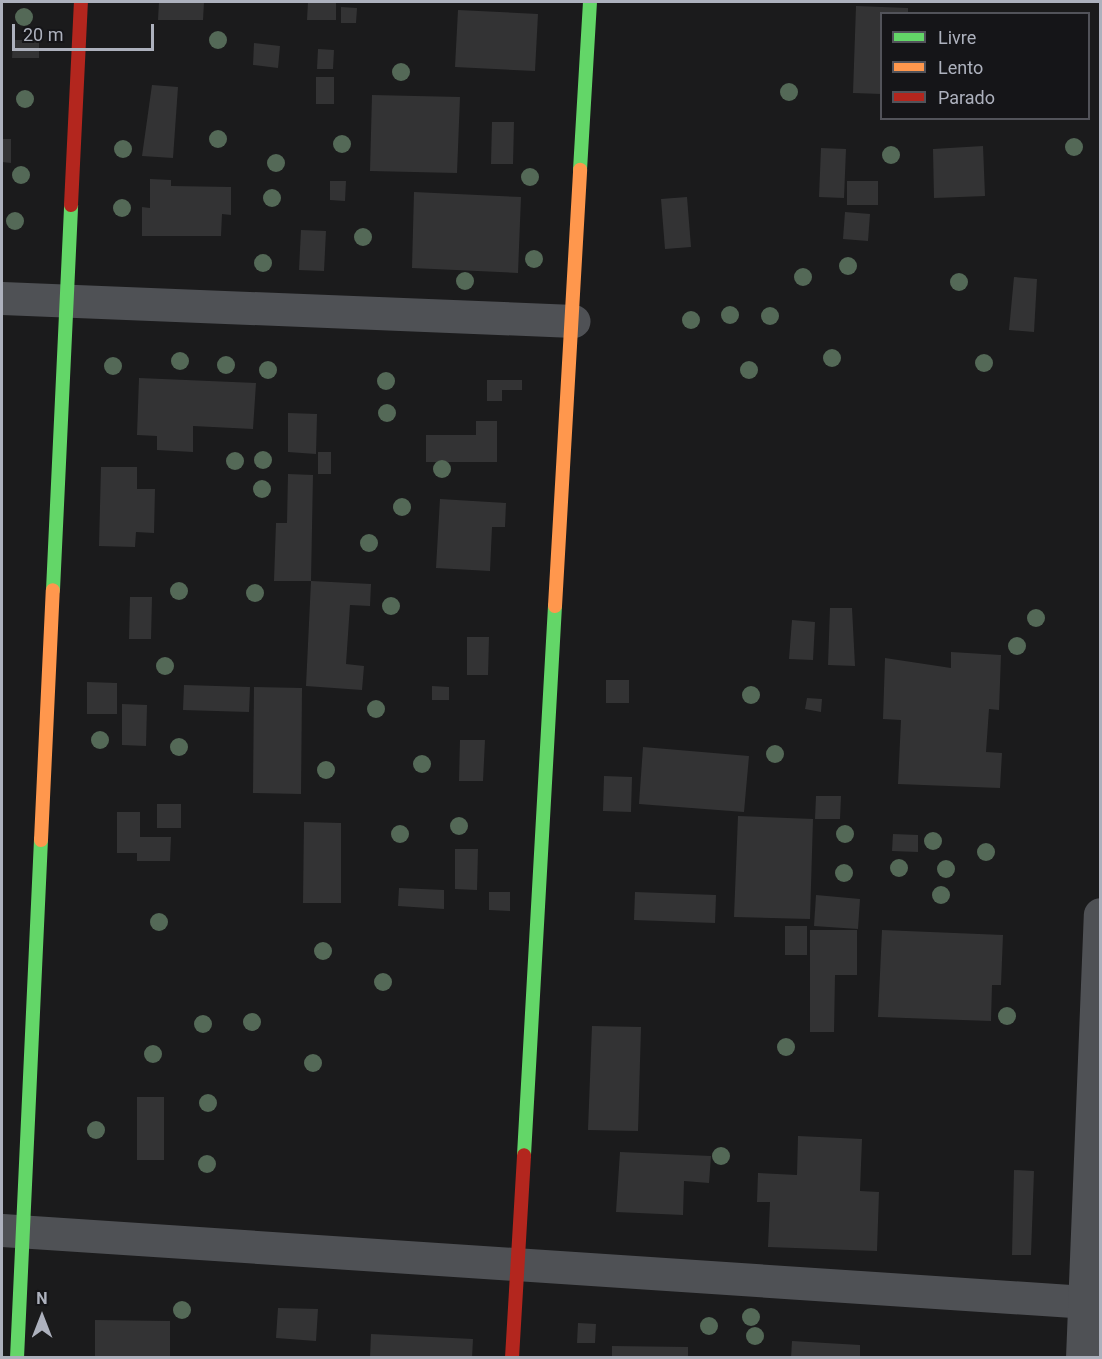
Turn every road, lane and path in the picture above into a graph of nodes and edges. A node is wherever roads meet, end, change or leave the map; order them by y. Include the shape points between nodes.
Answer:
1 (81, 2) edge
2 (590, 2) edge
3 (2, 298) edge
4 (65, 302) junction
5 (574, 321) junction
6 (1101, 914) edge
7 (11, 1230) edge
8 (514, 1268) junction
9 (1093, 1303) edge
10 (17, 1358) edge
11 (512, 1358) edge
12 (1082, 1358) edge

1 - 4 street
2 - 5 street
3 - 4 street
4 - 5 street
4 - 7 street
5 - 8 street
6 - 9 street
7 - 8 street
7 - 10 street
8 - 9 street
8 - 11 street
9 - 12 street

